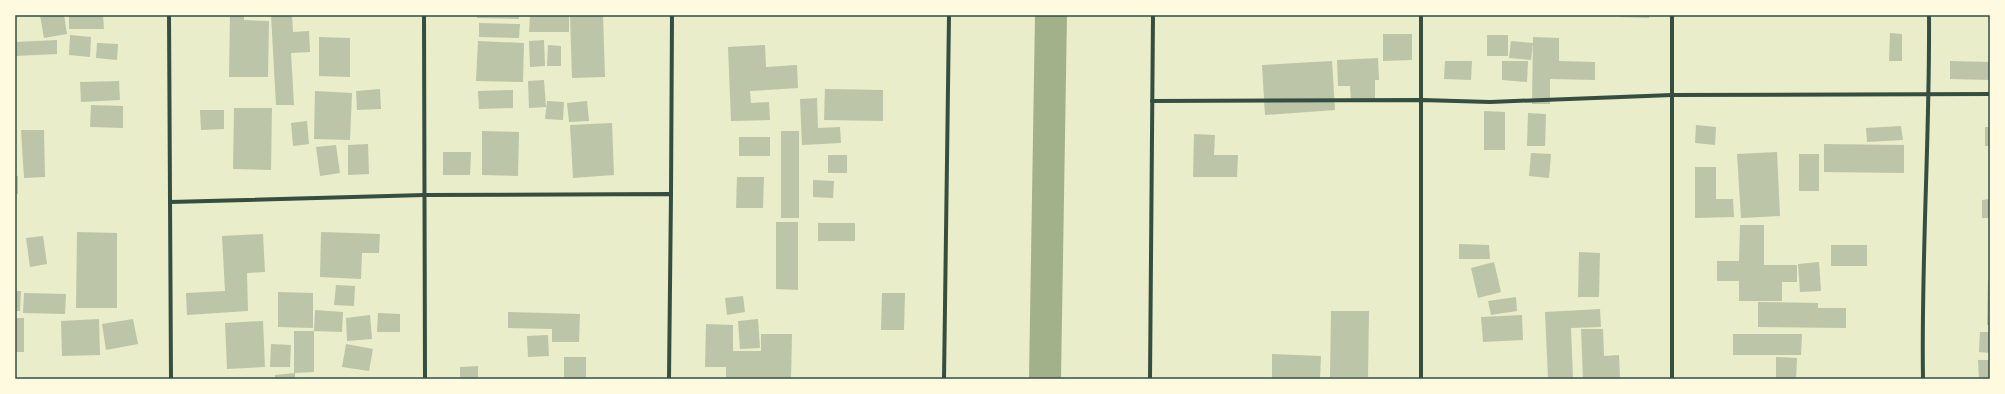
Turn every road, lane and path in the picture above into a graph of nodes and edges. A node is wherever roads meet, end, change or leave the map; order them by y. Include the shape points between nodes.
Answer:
1 (169, 15) edge
2 (424, 15) edge
3 (672, 15) edge
4 (949, 15) edge
5 (1153, 15) edge
6 (1421, 15) edge
7 (1672, 15) edge
8 (1930, 15) edge
9 (1990, 94) edge
10 (1672, 95) junction
11 (1930, 95) junction
12 (1422, 100) junction
13 (1152, 101) junction
14 (671, 194) junction
15 (424, 195) junction
16 (170, 202) junction
17 (171, 379) edge
18 (425, 379) edge
19 (669, 379) edge
20 (944, 379) edge
21 (1150, 379) edge
22 (1421, 379) edge
23 (1672, 379) edge
24 (1923, 379) edge

1 - 16 street
2 - 15 street
3 - 14 street
4 - 20 street
5 - 13 street
6 - 12 street
7 - 10 street
8 - 11 street
9 - 11 street
10 - 11 street
10 - 12 street via 1490,102
10 - 23 street
11 - 24 street via 1923,242
12 - 13 street
12 - 22 street
13 - 21 street
14 - 15 street
14 - 19 street
15 - 16 street
15 - 18 street
16 - 17 street

